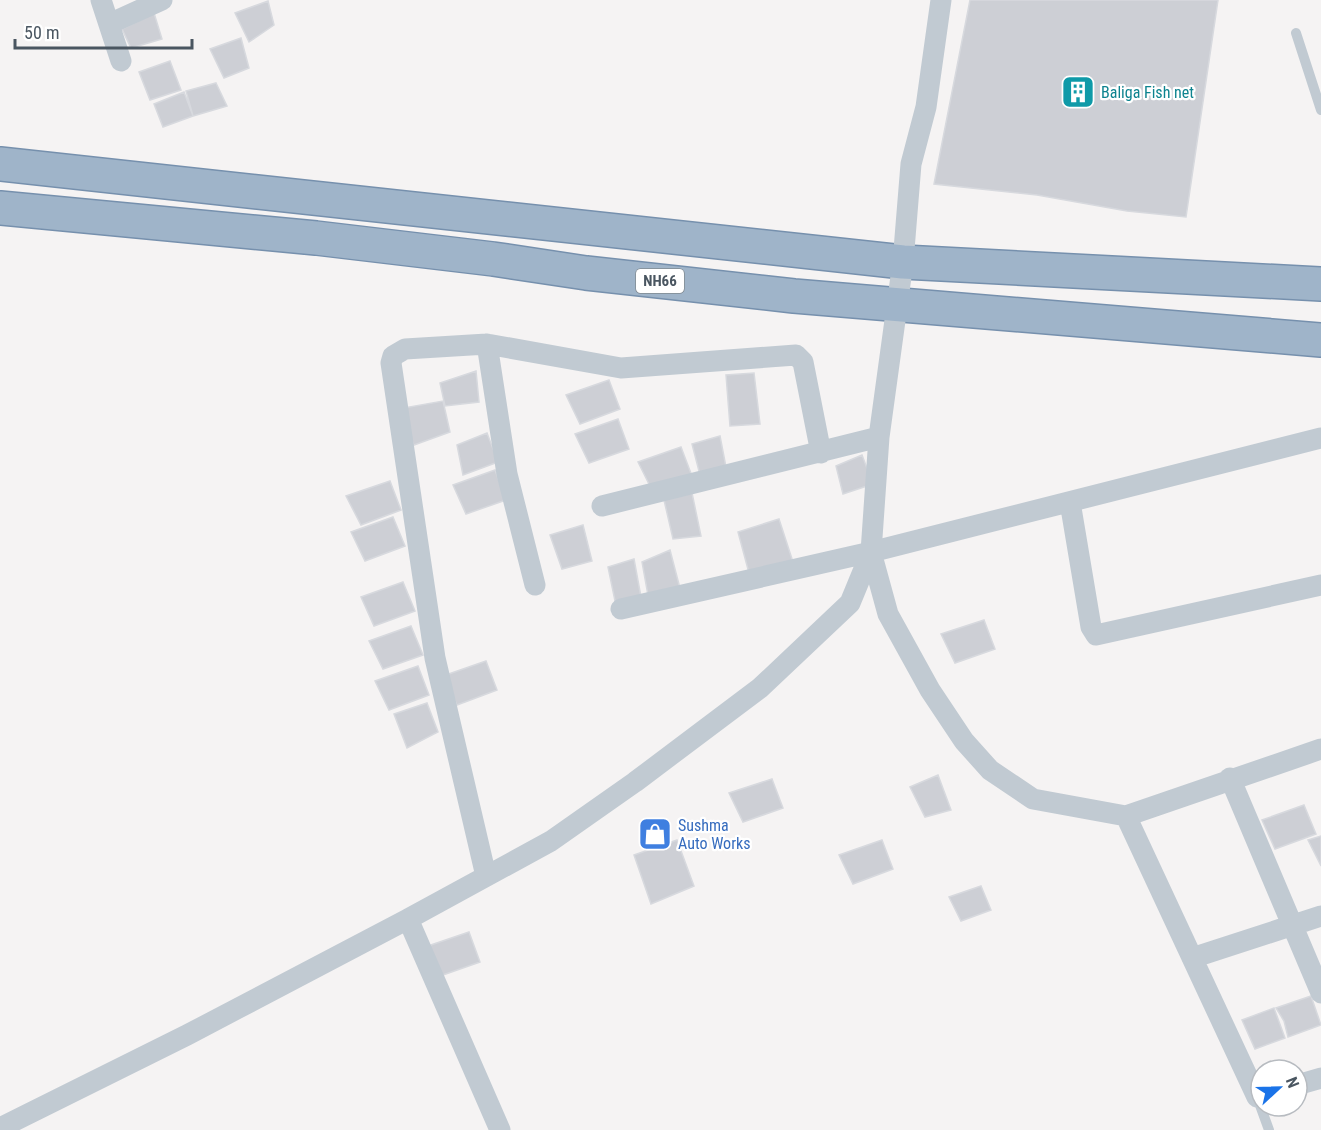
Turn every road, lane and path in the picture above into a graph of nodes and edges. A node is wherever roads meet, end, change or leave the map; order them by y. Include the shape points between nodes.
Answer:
1 (101, 0) edge
2 (162, 0) edge
3 (941, 0) edge
4 (110, 24) junction
5 (1296, 33) dead end
6 (121, 61) dead end
7 (1321, 110) edge
8 (0, 164) edge
9 (0, 208) edge
10 (903, 262) junction
11 (1320, 281) edge
12 (896, 303) junction
13 (1321, 339) edge
14 (487, 344) junction
15 (879, 437) junction
16 (1321, 438) edge
17 (821, 453) junction
18 (1070, 502) junction
19 (602, 506) dead end
20 (871, 552) junction
21 (535, 585) dead end
22 (1321, 585) edge
23 (621, 609) dead end
24 (1321, 748) edge
25 (1230, 778) junction
26 (1126, 816) junction
27 (486, 876) junction
28 (1321, 916) edge
29 (408, 919) junction
30 (1293, 924) junction
31 (1192, 958) junction
32 (1321, 993) edge
33 (1249, 1075) edge
34 (0, 1128) edge
35 (500, 1130) edge

1 - 4 street
2 - 4 street
3 - 10 street via 926,106 910,164
4 - 6 street
5 - 7 lane
8 - 10 highway
9 - 12 highway, NH66 via 316,238 586,273
10 - 11 highway
10 - 12 street
12 - 13 highway, NH66
12 - 15 street
14 - 17 street via 621,368 796,355 803,362
14 - 21 street via 507,474
14 - 27 street via 405,349 393,356 392,363 436,665
15 - 17 street
15 - 20 street
16 - 18 street
17 - 19 street
18 - 20 street
18 - 22 street via 1091,627 1096,635
20 - 23 street
20 - 26 street via 888,614 930,690 964,741 990,770 1033,799
20 - 27 street via 850,603 760,688 560,834
24 - 25 street
25 - 26 street
25 - 30 street
26 - 31 street
27 - 29 street
28 - 30 street
29 - 34 street
29 - 35 street
30 - 31 street
30 - 32 street
31 - 33 street

